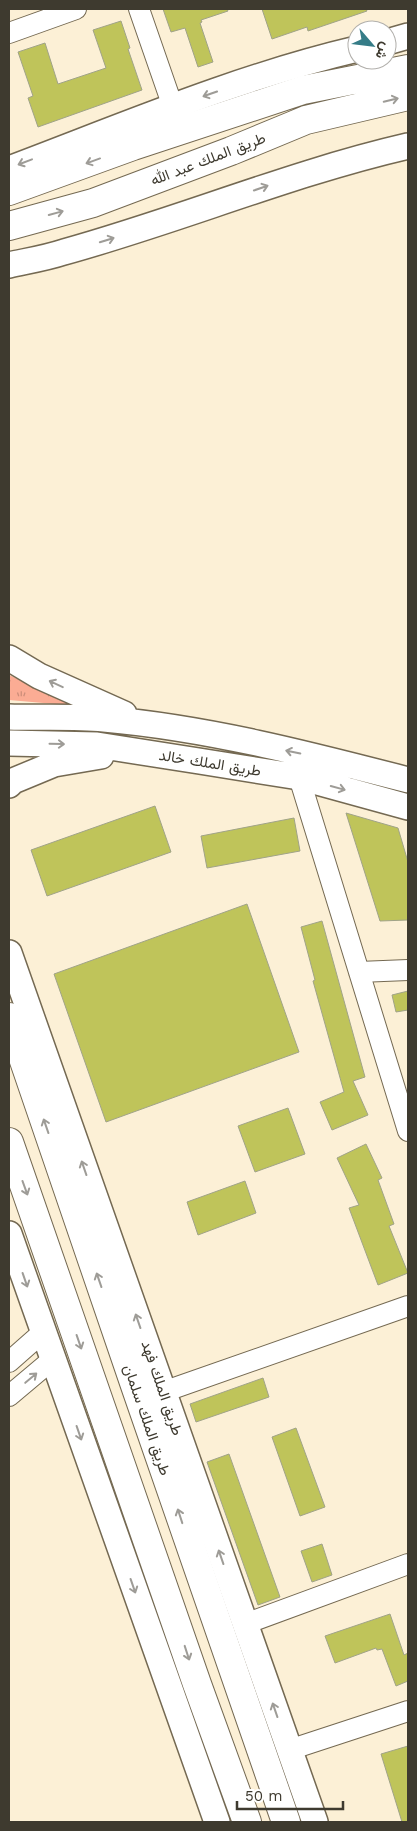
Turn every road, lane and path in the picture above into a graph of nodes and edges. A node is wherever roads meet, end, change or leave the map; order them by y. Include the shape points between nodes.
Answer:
1 (76, 9) edge
2 (139, 9) edge
3 (9, 33) edge
4 (347, 51) edge
5 (347, 64) edge
6 (408, 69) edge
7 (408, 96) edge
8 (173, 107) junction
9 (408, 115) edge
10 (133, 146) junction
11 (408, 146) edge
12 (231, 151) junction
13 (9, 168) edge
14 (9, 191) edge
15 (9, 226) edge
16 (9, 265) edge
17 (9, 658) edge
18 (9, 717) edge
19 (149, 725) junction
20 (9, 743) edge
21 (151, 753) junction
22 (299, 778) junction
23 (408, 780) edge
24 (9, 785) edge
25 (408, 807) edge
26 (9, 953) edge
27 (408, 970) edge
28 (359, 972) junction
29 (9, 1017) edge
30 (408, 1131) edge
31 (9, 1142) edge
32 (9, 1234) edge
33 (408, 1306) edge
34 (43, 1332) junction
35 (53, 1360) junction
36 (9, 1362) edge
37 (163, 1392) junction
38 (9, 1396) edge
39 (408, 1564) edge
40 (245, 1624) junction
41 (222, 1641) junction
42 (197, 1684) junction
43 (408, 1711) edge
44 (289, 1750) junction
45 (217, 1822) edge
46 (230, 1822) edge
47 (247, 1822) edge
48 (286, 1822) edge
49 (315, 1822) edge

1 - 3 street
2 - 8 street
4 -> 8 main road via 308,61
5 - 10 highway via 248,96
6 - 10 highway via 303,90
12 -> 7 highway, طريق الملك عبد الله via 306,120
8 -> 13 main road
9 - 12 highway
10 -> 14 highway
16 -> 11 main road via 63,253 286,180
15 -> 12 highway, طريق الملك عبد الله via 93,203
19 -> 17 main road via 39,676
18 - 19 main road, طريق الملك خالد via 103,719
23 -> 19 main road, طريق الملك خالد via 207,733
20 -> 21 main road, طريق الملك خالد via 97,745
21 - 22 main road, طريق الملك خالد
21 - 24 main road via 97,756 54,764
22 -> 25 main road, طريق الملك خالد
22 - 28 street
37 -> 26 main road, طريق الملك فهد
27 - 28 street
28 - 30 street
41 -> 29 highway, طريق الملك سلمان
31 -> 42 highway
32 -> 34 main road
33 - 37 street
34 - 35 main road
34 - 36 street
38 -> 35 street
35 -> 45 main road
40 -> 37 main road, طريق الملك فهد
39 - 40 street
44 -> 40 main road, طريق الملك فهد
41 - 48 highway, طريق الملك سلمان
41 - 49 main road via 295,1790
42 - 46 main road via 197,1718
42 - 47 highway
43 - 44 street
44 - 49 main road, طريق الملك فهد

